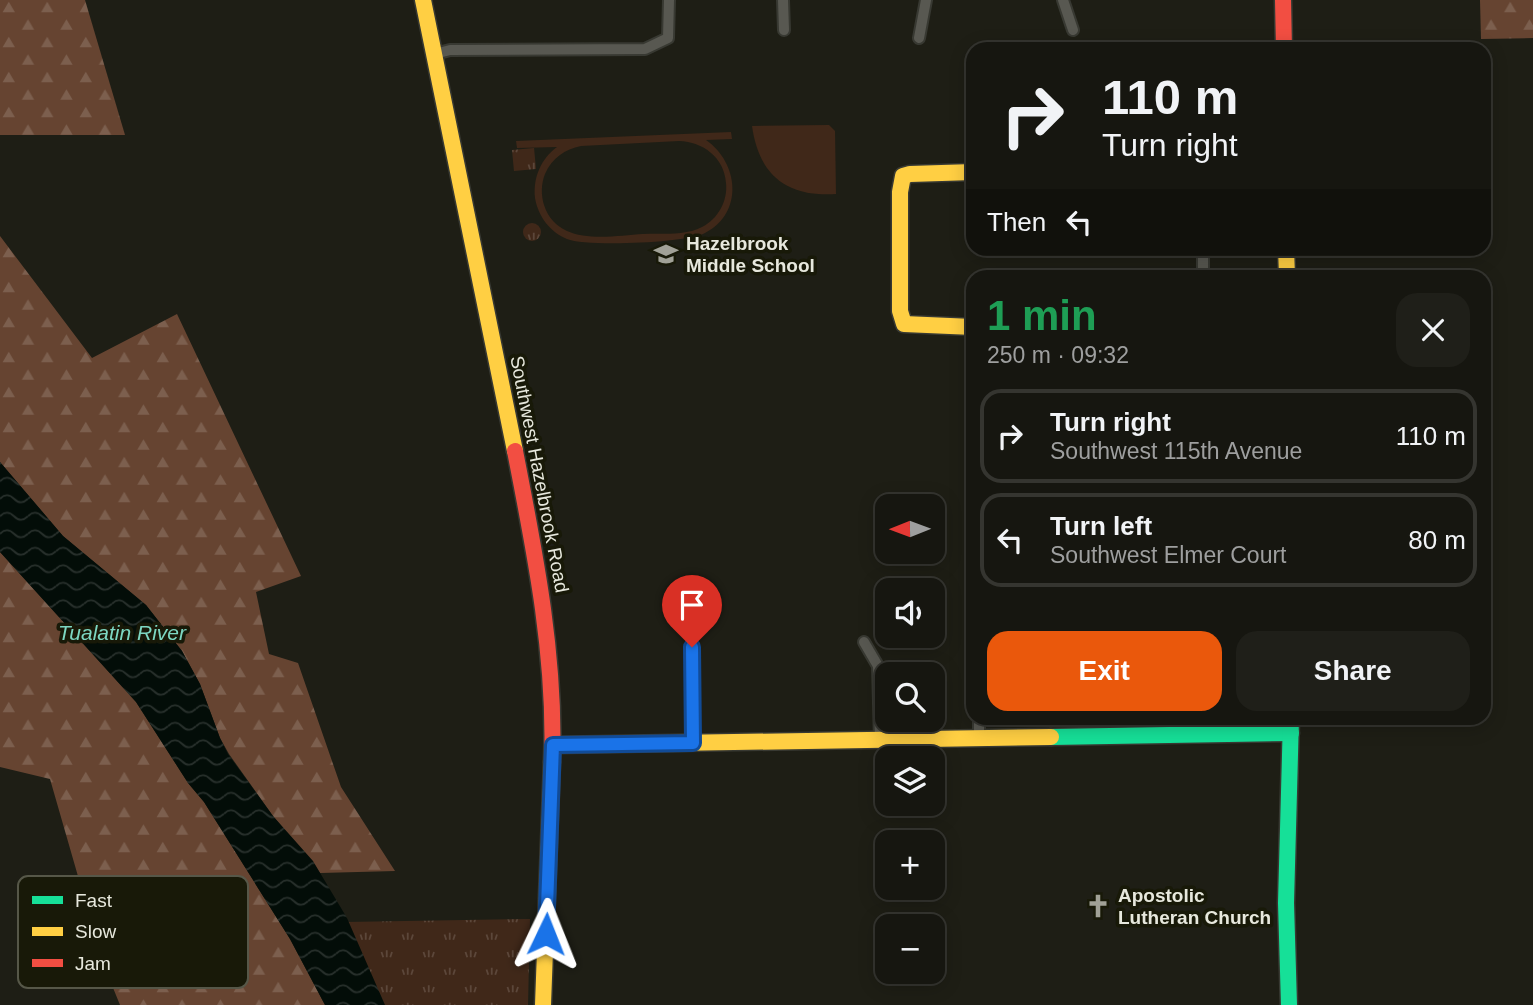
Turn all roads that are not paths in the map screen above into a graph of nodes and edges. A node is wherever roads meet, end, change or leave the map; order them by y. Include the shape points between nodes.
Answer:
1 (423, 0) edge
2 (669, 0) edge
3 (783, 0) edge
4 (926, 0) edge
5 (1063, 0) edge
6 (1283, 0) edge
7 (784, 30) dead end
8 (1073, 30) dead end
9 (919, 37) dead end
10 (1284, 42) edge
11 (435, 54) junction
12 (966, 172) edge
13 (966, 327) edge
14 (864, 642) dead end
15 (692, 647) dead end
16 (979, 725) edge
17 (1291, 725) edge
18 (979, 737) junction
19 (880, 740) junction
20 (693, 743) junction
21 (553, 745) junction
22 (543, 1005) edge
23 (1289, 1005) edge

1 - 11 street, Southwest Hazelbrook Road
2 - 11 street via 668,38 645,49 450,50
3 - 7 street
4 - 9 street
5 - 8 street
6 - 10 street
11 - 21 street, Southwest Hazelbrook Road via 537,555
12 - 13 street via 904,176 900,192 900,311 904,324
14 - 19 street via 878,666
15 - 20 street
16 - 18 street
17 - 18 street
17 - 23 street via 1286,902
18 - 19 street
19 - 20 street
20 - 21 street
21 - 22 street, Southwest Hazelbrook Road

